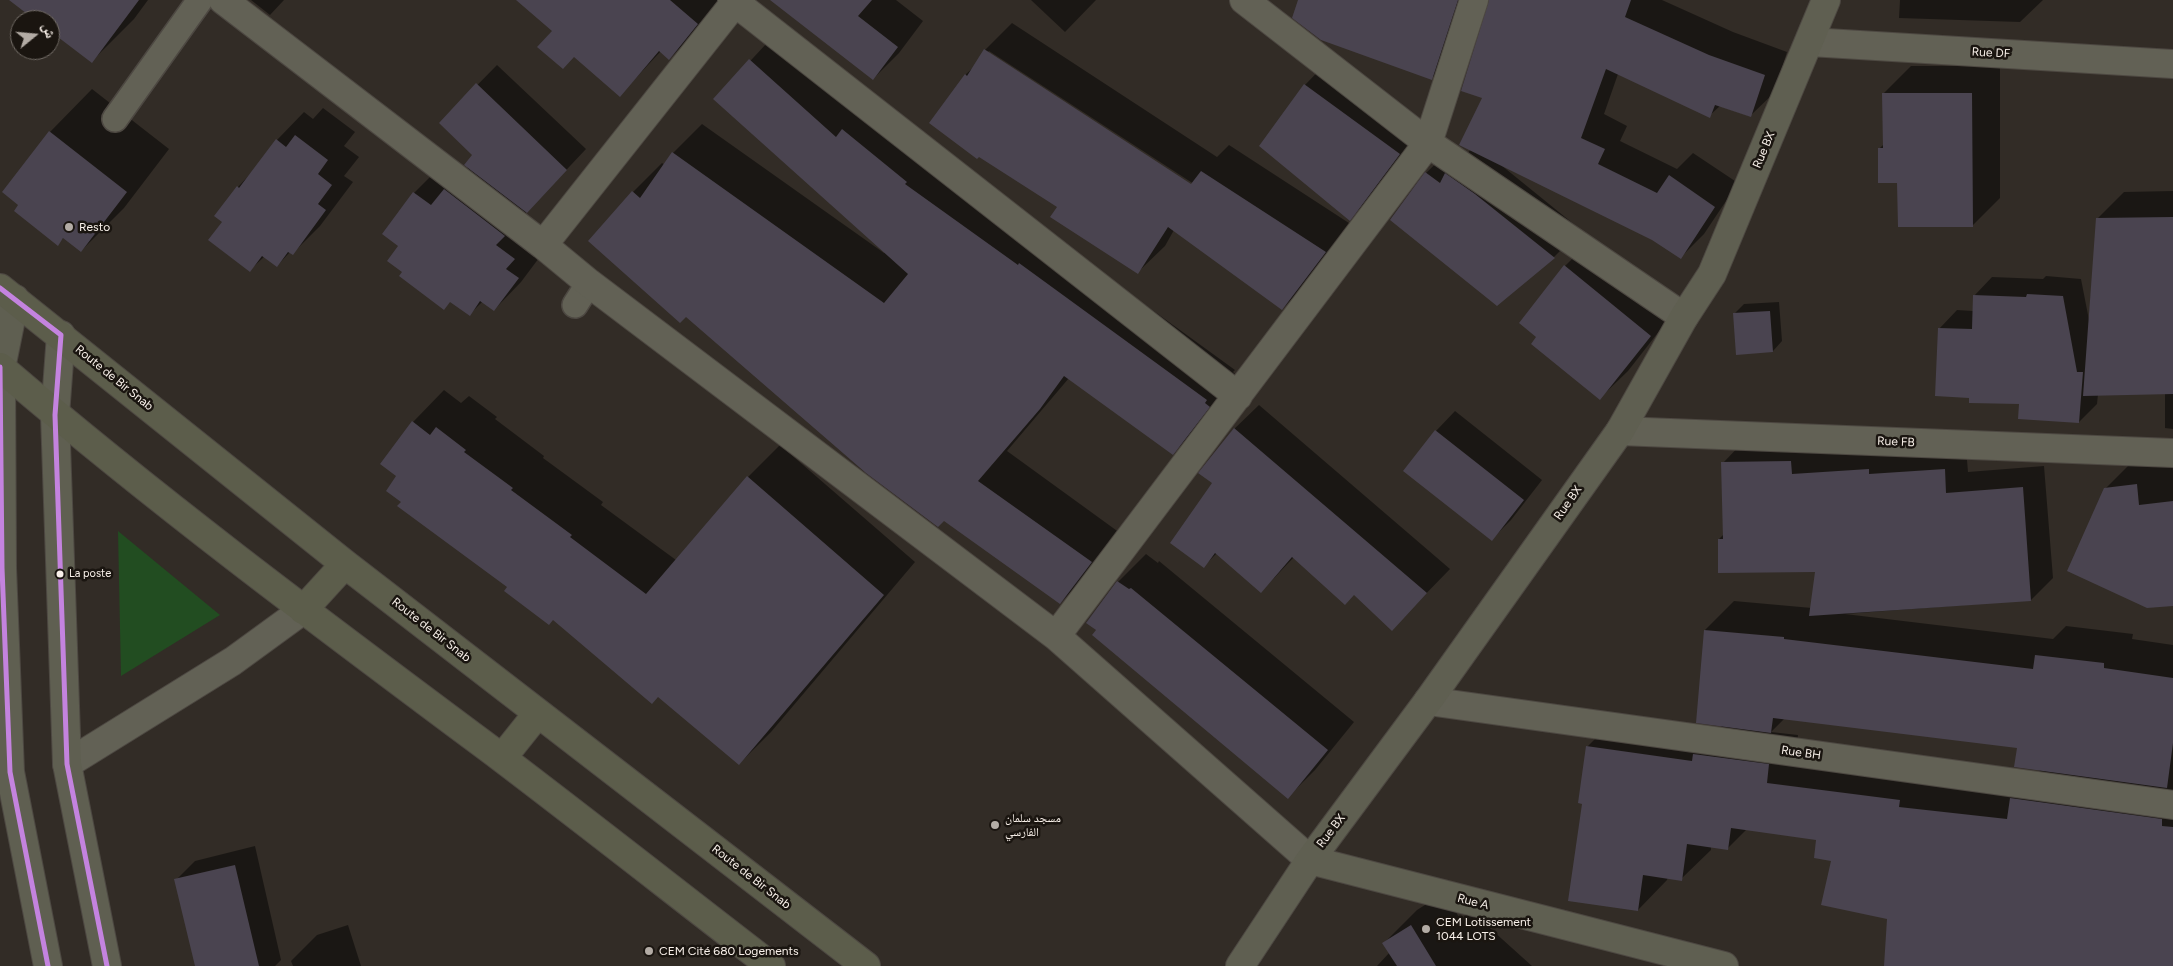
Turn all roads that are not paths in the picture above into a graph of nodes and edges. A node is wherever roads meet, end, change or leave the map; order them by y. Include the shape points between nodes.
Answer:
1 (200, 0) edge
2 (223, 0) edge
3 (1244, 0) edge
4 (1474, 0) edge
5 (1826, 0) edge
6 (735, 1) edge
7 (1810, 42) junction
8 (2173, 64) edge
9 (115, 119) dead end
10 (1428, 142) junction
11 (543, 245) junction
12 (8, 294) edge
13 (1684, 317) junction
14 (61, 336) junction
15 (0, 367) edge
16 (1238, 396) junction
17 (55, 414) junction
18 (1620, 431) junction
19 (2173, 453) edge
20 (345, 564) junction
21 (1, 569) edge
22 (303, 610) junction
23 (1056, 636) junction
24 (1428, 701) junction
25 (538, 713) junction
26 (502, 758) junction
27 (67, 764) junction
28 (2173, 805) edge
29 (1310, 860) junction
30 (858, 963) edge
31 (48, 966) edge
32 (107, 966) edge
33 (771, 966) edge
34 (1240, 966) edge
35 (1724, 966) edge

1 - 9 lane
2 - 11 street
3 - 10 street
4 - 10 street
5 - 7 street, Rue BX
6 - 11 street
6 - 16 street
7 - 8 street, Rue DF
7 - 13 street, Rue BX via 1712,274
10 - 13 street
10 - 16 street
11 - 23 street via 582,294
12 - 14 main road, Route de Bir Snab
12 - 15 street
13 - 18 street, Rue BX
14 - 17 street
14 - 20 main road, Route de Bir Snab
15 - 17 main road
15 - 21 street
16 - 23 street
17 - 22 main road
17 - 27 street
18 - 19 street, Rue FB
18 - 24 street, Rue BX
20 - 22 main road
20 - 25 main road, Route de Bir Snab
21 - 31 street via 10,772
22 - 26 main road
22 - 27 street via 233,661
23 - 29 street
24 - 28 street, Rue BH
24 - 29 street, Rue BX
25 - 26 main road
25 - 30 main road, Route de Bir Snab
26 - 33 main road
27 - 32 street
29 - 34 street, Rue BX
29 - 35 street, Rue A

